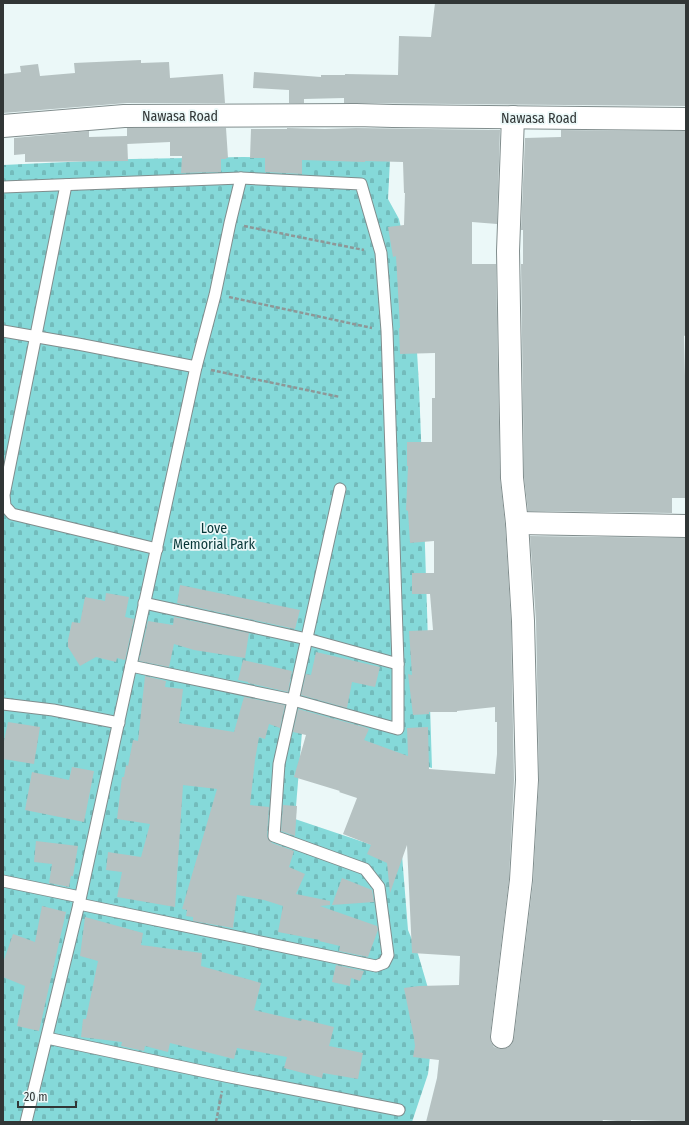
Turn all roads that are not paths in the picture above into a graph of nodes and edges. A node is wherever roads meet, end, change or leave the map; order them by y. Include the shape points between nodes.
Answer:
1 (513, 117) junction
2 (686, 119) edge
3 (3, 126) edge
4 (241, 178) junction
5 (66, 185) junction
6 (3, 187) edge
7 (3, 330) edge
8 (35, 336) junction
9 (196, 367) junction
10 (340, 489) dead end
11 (517, 523) junction
12 (686, 526) edge
13 (156, 549) junction
14 (144, 603) junction
15 (307, 639) junction
16 (398, 664) junction
17 (131, 666) junction
18 (293, 700) junction
19 (3, 704) edge
20 (119, 723) junction
21 (3, 881) edge
22 (80, 901) junction
23 (502, 1037) dead end
24 (47, 1038) junction
25 (399, 1110) dead end
26 (26, 1122) edge

1 - 2 street, Nawasa Road
1 - 3 street, Nawasa Road via 124,116
1 - 11 street via 508,251 512,478
4 - 5 lane
4 - 9 lane
4 - 16 lane via 360,184 381,253
5 - 6 lane
5 - 8 lane
7 - 8 lane
8 - 9 lane
8 - 13 lane via 4,495 5,506 12,514
9 - 13 lane
10 - 15 lane
11 - 12 street
11 - 23 street via 523,621 527,780 521,880
13 - 14 lane
14 - 15 lane
14 - 17 lane
15 - 16 lane
15 - 18 lane
16 - 18 lane via 398,729
17 - 18 lane
17 - 20 lane
18 - 22 lane via 279,764 274,836 365,868 379,887 388,955 384,963 376,966
19 - 20 lane via 53,710
20 - 22 lane
21 - 22 lane
22 - 24 lane
24 - 25 lane
24 - 26 lane

